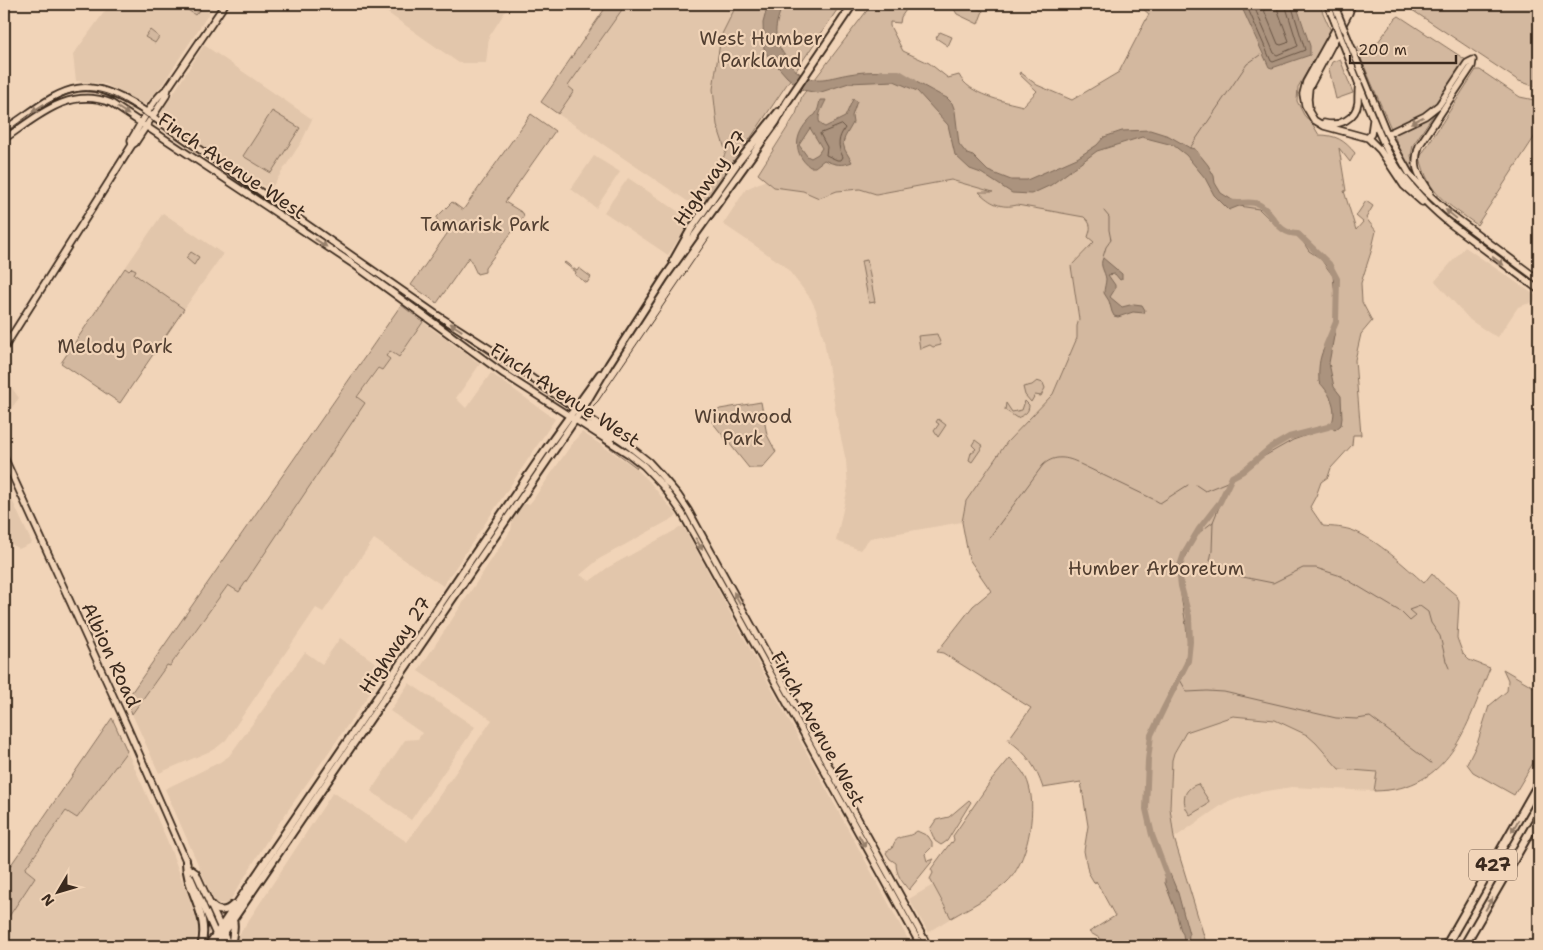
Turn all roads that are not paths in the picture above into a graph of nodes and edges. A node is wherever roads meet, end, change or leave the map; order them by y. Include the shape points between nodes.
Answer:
1 (225, 4) edge
2 (853, 4) edge
3 (1327, 4) edge
4 (1334, 4) edge
5 (1348, 4) edge
6 (1352, 4) edge
7 (1359, 82) junction
8 (787, 102) junction
9 (150, 115) junction
10 (1373, 118) junction
11 (769, 122) junction
12 (144, 125) junction
13 (4, 130) edge
14 (1387, 134) junction
15 (1368, 138) junction
16 (4, 139) edge
17 (741, 171) junction
18 (1435, 201) junction
19 (1435, 212) junction
20 (665, 277) junction
21 (1539, 280) edge
22 (1539, 290) edge
23 (4, 348) edge
24 (578, 410) junction
25 (572, 417) junction
26 (629, 447) junction
27 (4, 457) edge
28 (646, 464) junction
29 (808, 735) junction
30 (1539, 784) edge
31 (1539, 816) edge
32 (186, 860) junction
33 (189, 868) junction
34 (238, 901) junction
35 (210, 904) junction
36 (233, 920) junction
37 (219, 938) edge
38 (201, 946) edge
39 (208, 946) edge
40 (231, 946) edge
41 (921, 946) edge
42 (928, 946) edge
43 (1446, 946) edge
44 (1464, 946) edge

1 - 9 main road via 168,88 161,93
2 - 8 main road, Highway 27
3 - 7 main road, bridge
4 - 14 main road, bridge
5 - 15 main road via 1306,82 1303,100 1310,116 1319,124
6 - 7 main road via 1310,88 1308,99 1312,112 1329,124 1348,119 1357,107
7 - 10 main road
8 - 11 main road, Highway 27
8 - 17 main road, Highway 27
9 - 12 main road
9 -> 13 main road, Finch Avenue West via 112,93 95,88 73,88
24 -> 9 main road, Finch Avenue West
10 - 15 main road
10 - 19 main road via 1398,169
11 - 17 main road via 739,166
11 - 20 main road, Highway 27 via 691,229
16 -> 12 main road, Finch Avenue West via 55,106 85,97 111,103
12 - 23 main road
12 -> 25 main road, Finch Avenue West via 356,266 453,338
14 - 18 main road via 1409,173
18 -> 14 main road via 1419,175 1415,160 1419,146 1473,60 1467,63 1439,105 1425,116
15 - 19 main road via 1404,186
17 - 20 main road, Highway 27
21 -> 18 main road
19 -> 22 main road
20 - 24 main road, Highway 27 via 609,364 591,385
24 - 25 main road, Highway 27
24 - 26 main road, Finch Avenue West
25 - 26 main road, Finch Avenue West
25 - 28 main road, Finch Avenue West
25 - 34 main road, Highway 27
25 - 36 main road, Highway 27
26 - 28 main road, Finch Avenue West
27 - 32 main road, Albion Road
28 - 29 main road, Finch Avenue West via 683,515
29 -> 41 main road, Finch Avenue West
29 - 42 main road, Finch Avenue West
30 -> 43 highway, 427
44 -> 31 highway, 427
32 - 33 main road, Albion Road
32 - 38 main road via 186,871 203,922
33 - 35 main road, Albion Road via 196,873
33 - 37 main road, Albion Road
34 - 35 main road via 223,911
34 - 37 main road, Highway 27
35 - 37 main road, Albion Road
36 - 37 main road, Highway 27
36 - 40 main road
37 - 39 main road, Highway 27
37 - 40 main road, Albion Road

